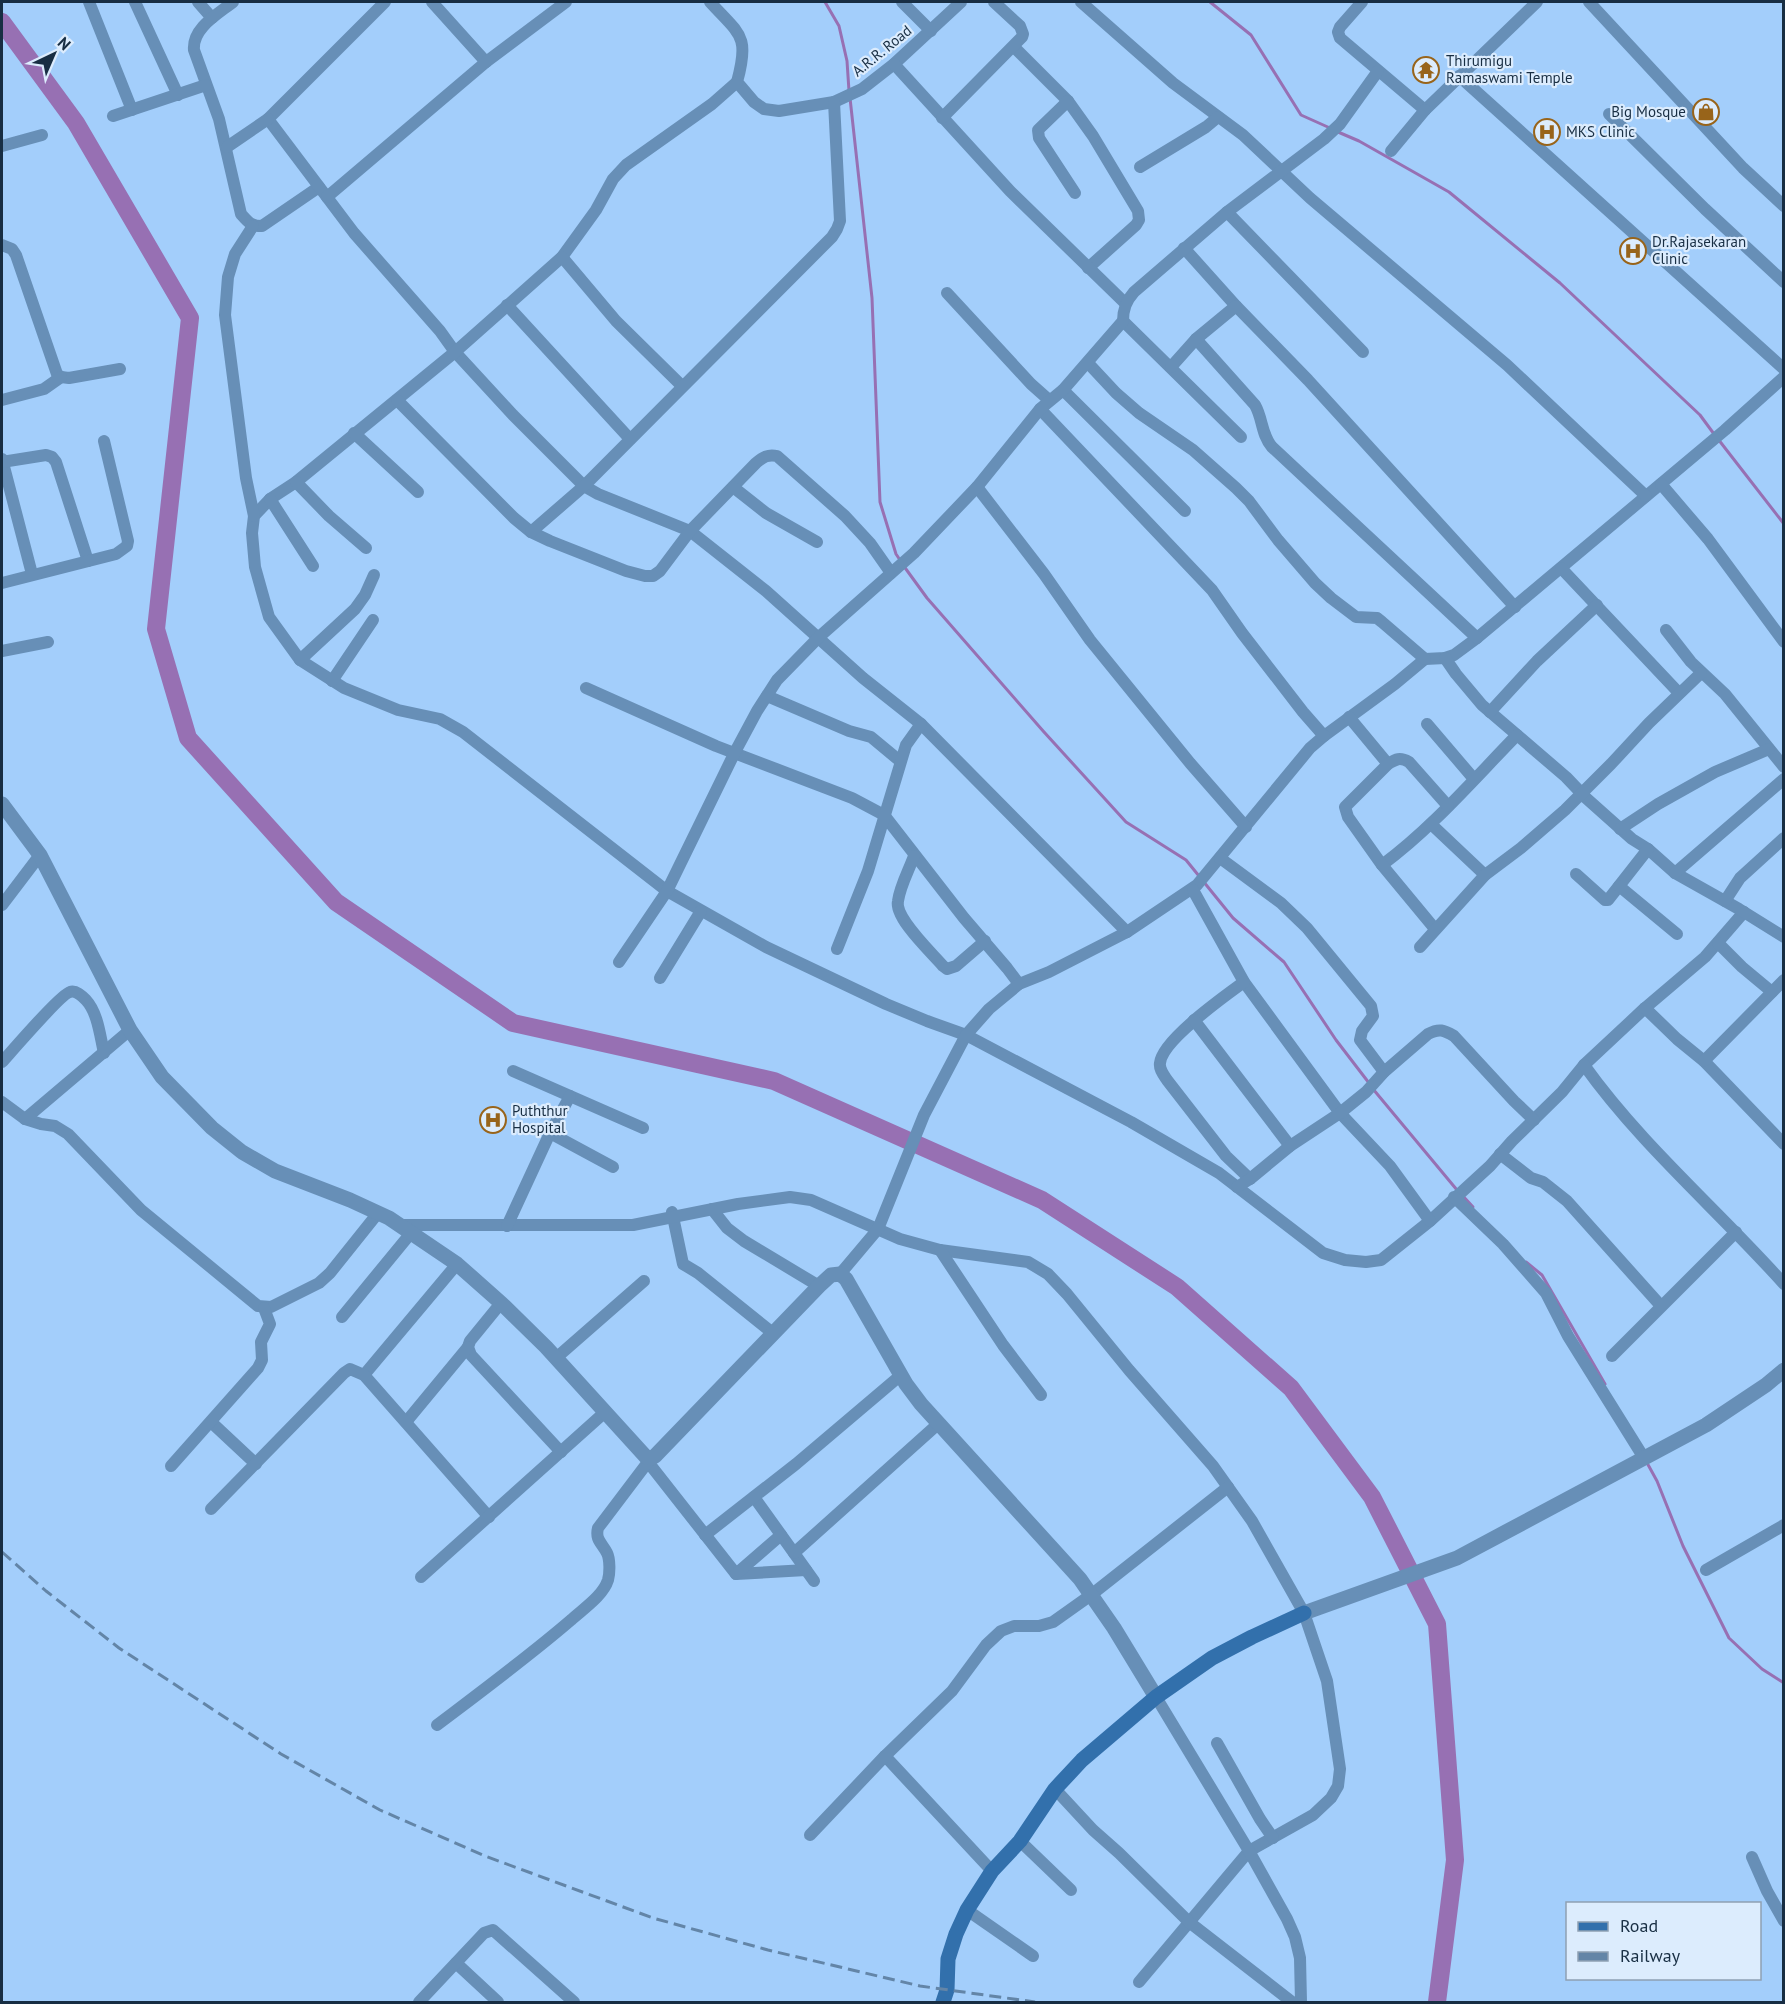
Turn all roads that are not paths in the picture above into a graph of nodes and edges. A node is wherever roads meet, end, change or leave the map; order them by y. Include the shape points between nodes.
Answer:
1 (89, 2) edge
2 (135, 2) edge
3 (198, 2) edge
4 (233, 2) edge
5 (385, 2) edge
6 (432, 2) edge
7 (566, 2) edge
8 (710, 2) edge
9 (902, 2) edge
10 (961, 2) edge
11 (994, 2) edge
12 (1081, 2) edge
13 (1362, 2) edge
14 (1537, 2) edge
15 (1589, 2) edge
16 (212, 18) junction
17 (931, 31) junction
18 (1014, 47) junction
19 (486, 62) junction
20 (894, 64) junction
21 (1378, 71) junction
22 (1459, 76) junction
23 (737, 82) junction
24 (206, 85) junction
25 (178, 95) junction
26 (838, 100) junction
27 (1068, 100) junction
28 (132, 110) junction
29 (1425, 110) junction
30 (1609, 114) dead end
31 (113, 116) dead end
32 (1218, 117) junction
33 (942, 118) junction
34 (268, 119) junction
35 (42, 135) dead end
36 (2, 146) edge
37 (226, 147) junction
38 (1391, 151) dead end
39 (1140, 167) dead end
40 (1280, 171) junction
41 (319, 186) junction
42 (1075, 193) dead end
43 (327, 197) junction
44 (1784, 206) edge
45 (1227, 212) junction
46 (254, 226) junction
47 (2, 245) edge
48 (1184, 248) junction
49 (562, 257) junction
50 (1088, 268) junction
51 (1784, 282) edge
52 (948, 293) dead end
53 (1125, 303) junction
54 (507, 305) junction
55 (1236, 306) junction
56 (1123, 321) junction
57 (1196, 339) junction
58 (455, 352) junction
59 (1363, 352) dead end
60 (1088, 363) junction
61 (1171, 367) junction
62 (120, 369) dead end
63 (1784, 369) edge
64 (61, 377) junction
65 (1784, 377) edge
66 (682, 386) junction
67 (1063, 390) junction
68 (2, 400) edge
69 (397, 400) junction
70 (1045, 405) junction
71 (354, 433) junction
72 (1241, 437) dead end
73 (630, 439) junction
74 (104, 441) dead end
75 (2, 460) edge
76 (296, 482) junction
77 (1661, 484) junction
78 (584, 486) junction
79 (733, 487) junction
80 (977, 487) junction
81 (418, 492) dead end
82 (1646, 496) junction
83 (270, 499) junction
84 (1185, 511) dead end
85 (254, 516) junction
86 (531, 531) junction
87 (690, 531) junction
88 (817, 542) dead end
89 (366, 548) dead end
90 (88, 561) junction
91 (313, 566) dead end
92 (1561, 568) junction
93 (894, 571) junction
94 (32, 574) junction
95 (374, 575) dead end
96 (2, 583) edge
97 (1597, 605) junction
98 (1515, 606) junction
99 (373, 620) dead end
100 (1666, 630) dead end
101 (819, 637) junction
102 (1477, 638) junction
103 (48, 642) dead end
104 (1784, 642) edge
105 (2, 651) edge
106 (1445, 658) junction
107 (1425, 659) junction
108 (300, 660) junction
109 (1701, 673) junction
110 (332, 681) junction
111 (586, 688) dead end
112 (1680, 693) junction
113 (767, 696) junction
114 (1490, 712) junction
115 (1349, 717) junction
116 (921, 724) junction
117 (1427, 724) dead end
118 (1517, 735) junction
119 (1324, 736) junction
120 (1769, 749) junction
121 (735, 752) junction
122 (900, 761) junction
123 (1388, 764) junction
124 (1784, 767) edge
125 (1474, 779) junction
126 (1784, 779) edge
127 (1581, 793) junction
128 (2, 804) edge
129 (1448, 806) junction
130 (884, 815) junction
131 (1431, 824) junction
132 (1246, 827) junction
133 (1620, 829) junction
134 (1781, 844) edge
135 (1648, 849) junction
136 (40, 855) junction
137 (914, 856) junction
138 (1218, 862) junction
139 (1382, 865) junction
140 (1675, 873) junction
141 (1576, 874) dead end
142 (1485, 875) junction
143 (1619, 886) junction
144 (1195, 887) junction
145 (666, 891) junction
146 (1725, 901) junction
147 (2, 905) edge
148 (701, 911) junction
149 (1744, 912) junction
150 (1435, 929) junction
151 (1127, 932) junction
152 (1677, 934) dead end
153 (1784, 937) edge
154 (985, 941) junction
155 (1718, 943) junction
156 (1420, 946) dead end
157 (837, 949) dead end
158 (619, 962) dead end
159 (660, 978) dead end
160 (1784, 980) edge
161 (1244, 982) junction
162 (1018, 984) junction
163 (1772, 992) junction
164 (1645, 1008) junction
165 (1194, 1020) junction
166 (130, 1030) junction
167 (966, 1035) junction
168 (104, 1053) junction
169 (1704, 1061) junction
170 (2, 1062) edge
171 (1584, 1065) junction
172 (513, 1071) dead end
173 (1382, 1075) junction
174 (570, 1096) junction
175 (2, 1102) edge
176 (1340, 1113) junction
177 (25, 1119) junction
178 (1534, 1119) junction
179 (644, 1128) dead end
180 (550, 1133) junction
181 (1784, 1144) edge
182 (1290, 1146) junction
183 (1500, 1155) junction
184 (613, 1167) dead end
185 (1250, 1179) junction
186 (1237, 1187) junction
187 (1452, 1199) junction
188 (712, 1209) junction
189 (378, 1213) junction
190 (672, 1214) junction
191 (1430, 1221) junction
192 (507, 1226) junction
193 (406, 1229) junction
194 (878, 1229) junction
195 (1736, 1232) junction
196 (940, 1250) junction
197 (457, 1264) junction
198 (840, 1274) junction
199 (644, 1281) dead end
200 (1784, 1284) edge
201 (819, 1287) junction
202 (501, 1303) junction
203 (1661, 1306) junction
204 (264, 1308) junction
205 (342, 1317) dead end
206 (774, 1334) junction
207 (468, 1347) junction
208 (1612, 1356) dead end
209 (556, 1358) junction
210 (1784, 1370) edge
211 (364, 1375) junction
212 (901, 1375) junction
213 (1041, 1395) dead end
214 (604, 1413) junction
215 (211, 1422) junction
216 (406, 1422) junction
217 (938, 1424) junction
218 (561, 1452) junction
219 (649, 1460) junction
220 (1639, 1461) junction
221 (256, 1464) junction
222 (171, 1466) dead end
223 (1228, 1487) junction
224 (754, 1497) junction
225 (211, 1509) dead end
226 (489, 1517) junction
227 (1784, 1525) edge
228 (705, 1535) junction
229 (781, 1535) junction
230 (794, 1553) junction
231 (806, 1570) junction
232 (1706, 1570) dead end
233 (736, 1574) junction
234 (421, 1577) dead end
235 (814, 1581) dead end
236 (1091, 1595) junction
237 (1304, 1613) junction
238 (1156, 1696) junction
239 (437, 1725) dead end
240 (1217, 1743) dead end
241 (885, 1756) junction
242 (1055, 1790) junction
243 (810, 1835) dead end
244 (1273, 1838) junction
245 (1020, 1841) junction
246 (1249, 1851) junction
247 (1752, 1857) dead end
248 (992, 1871) junction
249 (1071, 1890) dead end
250 (967, 1910) junction
251 (1784, 1921) edge
252 (1189, 1922) junction
253 (1033, 1956) dead end
254 (456, 1963) junction
255 (1139, 1982) dead end
256 (421, 2002) edge
257 (498, 2002) edge
258 (574, 2002) edge
259 (943, 2002) edge
260 (1292, 2002) edge
261 (1301, 2002) edge

1 - 28 street
2 - 25 street
3 - 16 street
4 - 16 street
5 - 34 street
6 - 19 street
7 - 19 street
8 - 23 street via 744,44
9 - 17 street
10 - 17 street, A.R.R. Road
11 - 18 street via 1022,30
12 - 32 street
13 - 21 street via 1338,32 1346,44
14 - 22 street
15 - 44 street via 1743,168
16 - 24 street via 193,42
17 - 20 street, A.R.R. Road
18 - 27 street
18 - 33 street
19 - 43 street
20 - 26 street, A.R.R. Road via 862,89
20 - 33 street
21 - 29 street
21 - 40 street via 1340,124
22 - 29 street
22 - 63 street
23 - 26 street, A.R.R. Road via 764,109 779,111
23 - 49 street via 626,165 613,178 596,210
24 - 25 street
24 - 37 street
25 - 28 street
26 - 66 street via 837,229
27 - 42 street via 1038,130 1039,138
27 - 50 street via 1140,215 1136,225
28 - 31 street
29 - 38 street
30 - 51 street
32 - 39 street
32 - 40 street
33 - 50 street
34 - 37 street
34 - 41 street
35 - 36 street
37 - 46 street via 237,203 241,214
40 - 45 street
40 - 82 street via 1508,365
41 - 43 street
41 - 46 street via 268,224
43 - 58 street
45 - 48 street
45 - 59 street
46 - 85 street via 235,254 228,277 225,315
47 - 64 street via 16,255
48 - 53 street
48 - 55 street
49 - 54 street
49 - 66 street via 616,321
50 - 53 street
52 - 70 street via 1031,384
53 - 56 street
54 - 58 street
54 - 73 street
55 - 57 street
55 - 98 street
56 - 60 street
56 - 61 street
57 - 61 street
57 - 102 street via 1255,405 1265,439 1272,447
58 - 69 street
58 - 78 street
60 - 67 street
60 - 107 street via 1139,413 1192,450 1236,488 1330,598 1356,617 1377,618
61 - 72 street
62 - 64 street
64 - 68 street via 44,390
65 - 77 street
66 - 73 street
67 - 70 street
67 - 84 street
69 - 71 street
69 - 86 street
70 - 80 street
70 - 119 street via 1212,590
71 - 76 street
71 - 81 street
73 - 78 street
74 - 90 street via 128,541 116,554
75 - 90 street via 52,457
75 - 94 street
76 - 83 street
76 - 89 street
77 - 82 street
77 - 104 street via 1708,539
78 - 86 street
78 - 87 street
79 - 87 street
79 - 88 street via 766,513
79 - 93 street via 762,458 777,456 845,516
80 - 93 street
80 - 132 street via 1090,640
82 - 92 street
83 - 85 street
83 - 91 street
85 - 108 street via 255,567 269,617
86 - 87 street via 645,576 660,571
87 - 101 street
90 - 94 street
92 - 97 street
92 - 98 street
93 - 101 street
94 - 96 street
95 - 108 street via 355,609
97 - 112 street
97 - 114 street
98 - 102 street
99 - 110 street
100 - 109 street
101 - 113 street via 777,680
101 - 116 street
102 - 106 street
103 - 105 street
106 - 107 street
106 - 114 street
107 - 115 street
108 - 110 street
109 - 112 street
109 - 120 street via 1725,694
110 - 145 street via 398,710 440,719 463,732
111 - 121 street
112 - 127 street
113 - 121 street
113 - 122 street via 871,737
114 - 118 street
115 - 119 street
115 - 123 street
116 - 122 street
116 - 151 street
117 - 125 street
118 - 125 street
118 - 127 street
119 - 132 street
120 - 124 street
120 - 133 street via 1715,772
121 - 130 street via 852,798
121 - 145 street
122 - 130 street
123 - 129 street via 1403,758
123 - 139 street via 1345,807
125 - 129 street
126 - 140 street
127 - 133 street
127 - 142 street
128 - 136 street
129 - 131 street
130 - 137 street
130 - 157 street via 868,871
131 - 139 street
131 - 142 street
132 - 138 street
133 - 135 street
134 - 146 street via 1740,878
135 - 140 street
135 - 143 street
136 - 147 street
136 - 166 street
137 - 154 street
137 - 154 street via 897,901 903,920 947,969
138 - 144 street
138 - 173 street via 1281,903 1307,928 1371,1006 1373,1016 1359,1040
139 - 150 street
140 - 146 street
141 - 143 street via 1607,900
142 - 150 street
143 - 152 street
144 - 151 street
144 - 161 street
145 - 148 street
145 - 158 street
146 - 149 street
148 - 159 street
148 - 167 street via 886,1004
149 - 153 street
149 - 155 street
150 - 156 street
151 - 162 street
154 - 162 street
155 - 163 street
155 - 164 street
160 - 163 street
161 - 165 street
161 - 176 street
162 - 167 street
163 - 169 street
164 - 169 street
164 - 171 street
165 - 182 street
165 - 185 street via 1163,1053 1160,1069 1227,1156
166 - 168 street
166 - 189 street via 162,1077 212,1128 242,1152 275,1171
167 - 186 street via 1131,1122
167 - 194 street via 924,1115
168 - 170 street via 93,1010 81,995 69,992
168 - 177 street
169 - 181 street
171 - 178 street
171 - 195 street via 1644,1139
172 - 174 street
173 - 176 street
173 - 178 street via 1428,1034 1436,1029 1445,1031
174 - 179 street
174 - 180 street
175 - 177 street
176 - 182 street
176 - 191 street via 1390,1166
177 - 204 street via 55,1126 68,1134 141,1210
178 - 183 street
180 - 184 street
180 - 192 street
182 - 185 street
183 - 187 street
183 - 203 street via 1562,1197
185 - 186 street
186 - 191 street via 1323,1254 1345,1260 1381,1260
187 - 191 street
187 - 220 street via 1503,1244 1546,1293
188 - 190 street
188 - 194 street via 790,1197 811,1200
188 - 201 street via 744,1240
189 - 193 street
189 - 204 street via 324,1278 299,1294
190 - 192 street via 633,1225
190 - 206 street via 683,1264
192 - 193 street
193 - 197 street
193 - 205 street
194 - 196 street
194 - 198 street
195 - 200 street
195 - 203 street
196 - 213 street
196 - 223 street via 1028,1262 1048,1274
197 - 202 street
197 - 211 street
198 - 201 street via 831,1275
198 - 212 street
199 - 209 street
201 - 206 street
202 - 207 street
202 - 209 street
203 - 208 street
204 - 215 street via 270,1324 261,1342 261,1363
206 - 219 street
207 - 216 street
207 - 218 street via 471,1355
209 - 214 street
210 - 220 street via 1706,1425
211 - 216 street
211 - 221 street via 350,1369 344,1373
212 - 217 street
212 - 224 street
214 - 218 street
214 - 219 street
215 - 221 street
215 - 222 street
216 - 226 street
217 - 230 street
217 - 236 street
218 - 226 street
219 - 228 street
219 - 239 street via 598,1528 597,1539 608,1558 609,1578 604,1588 546,1641
220 - 237 street via 1457,1558
221 - 225 street
223 - 236 street
223 - 237 street
224 - 228 street
224 - 229 street
226 - 234 street
227 - 232 street
228 - 233 street
229 - 230 street
229 - 233 street
230 - 231 street
231 - 233 street
231 - 235 street
236 - 238 street
236 - 241 street via 1053,1622 1001,1631 952,1690
237 - 238 main road via 1212,1658
237 - 244 street via 1327,1681 1340,1769 1338,1786 1313,1815
238 - 242 main road via 1082,1760
238 - 246 street
240 - 244 street
241 - 243 street
241 - 248 street
242 - 245 main road
242 - 252 street
244 - 246 street
245 - 248 main road
245 - 249 street
246 - 252 street
246 - 261 street via 1295,1937 1300,1958
247 - 251 street
248 - 250 main road
250 - 253 street
250 - 259 main road via 948,1959
252 - 255 street
252 - 260 street
254 - 256 street
254 - 257 street
254 - 258 street via 484,1934 493,1930

